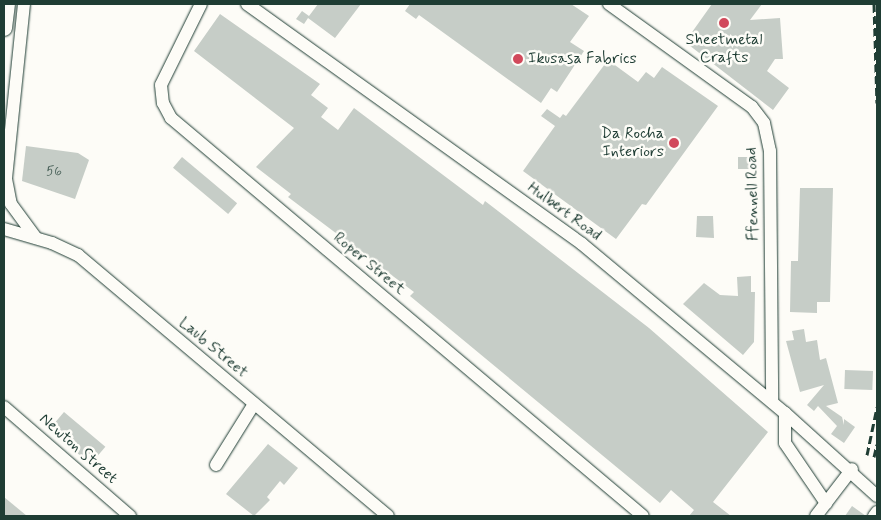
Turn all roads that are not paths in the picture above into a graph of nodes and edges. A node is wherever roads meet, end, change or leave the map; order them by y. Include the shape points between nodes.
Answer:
1 (7, 4) edge
2 (24, 4) edge
3 (201, 4) edge
4 (247, 4) edge
5 (609, 4) edge
6 (4, 28) edge
7 (10, 83) edge
8 (4, 229) edge
9 (36, 238) junction
10 (772, 402) junction
11 (254, 404) junction
12 (4, 407) edge
13 (785, 414) junction
14 (216, 465) dead end
15 (849, 469) junction
16 (877, 487) edge
17 (877, 496) edge
18 (826, 503) junction
19 (877, 512) edge
20 (130, 516) edge
21 (388, 516) edge
22 (643, 516) edge
23 (816, 516) edge
24 (874, 516) edge

1 - 6 main road
2 - 7 street
3 - 22 street, Roper Street via 161,85 163,103 171,118
4 - 10 street, Hulbert Road via 582,244
5 - 10 street, Ffennell Road via 752,107 764,123 770,151
7 - 9 street via 7,190 11,204
8 - 9 street, Laub Street
9 - 11 street, Laub Street via 78,255
10 - 13 street, Hulbert Road
11 - 14 street
11 - 21 street, Laub Street
12 - 20 street, Newton Street
13 - 15 street, Hulbert Road
13 - 18 street via 785,443
15 - 16 street, Hulbert Road
15 - 17 street, Hulbert Road
15 - 18 street
18 - 23 street
19 - 24 street

